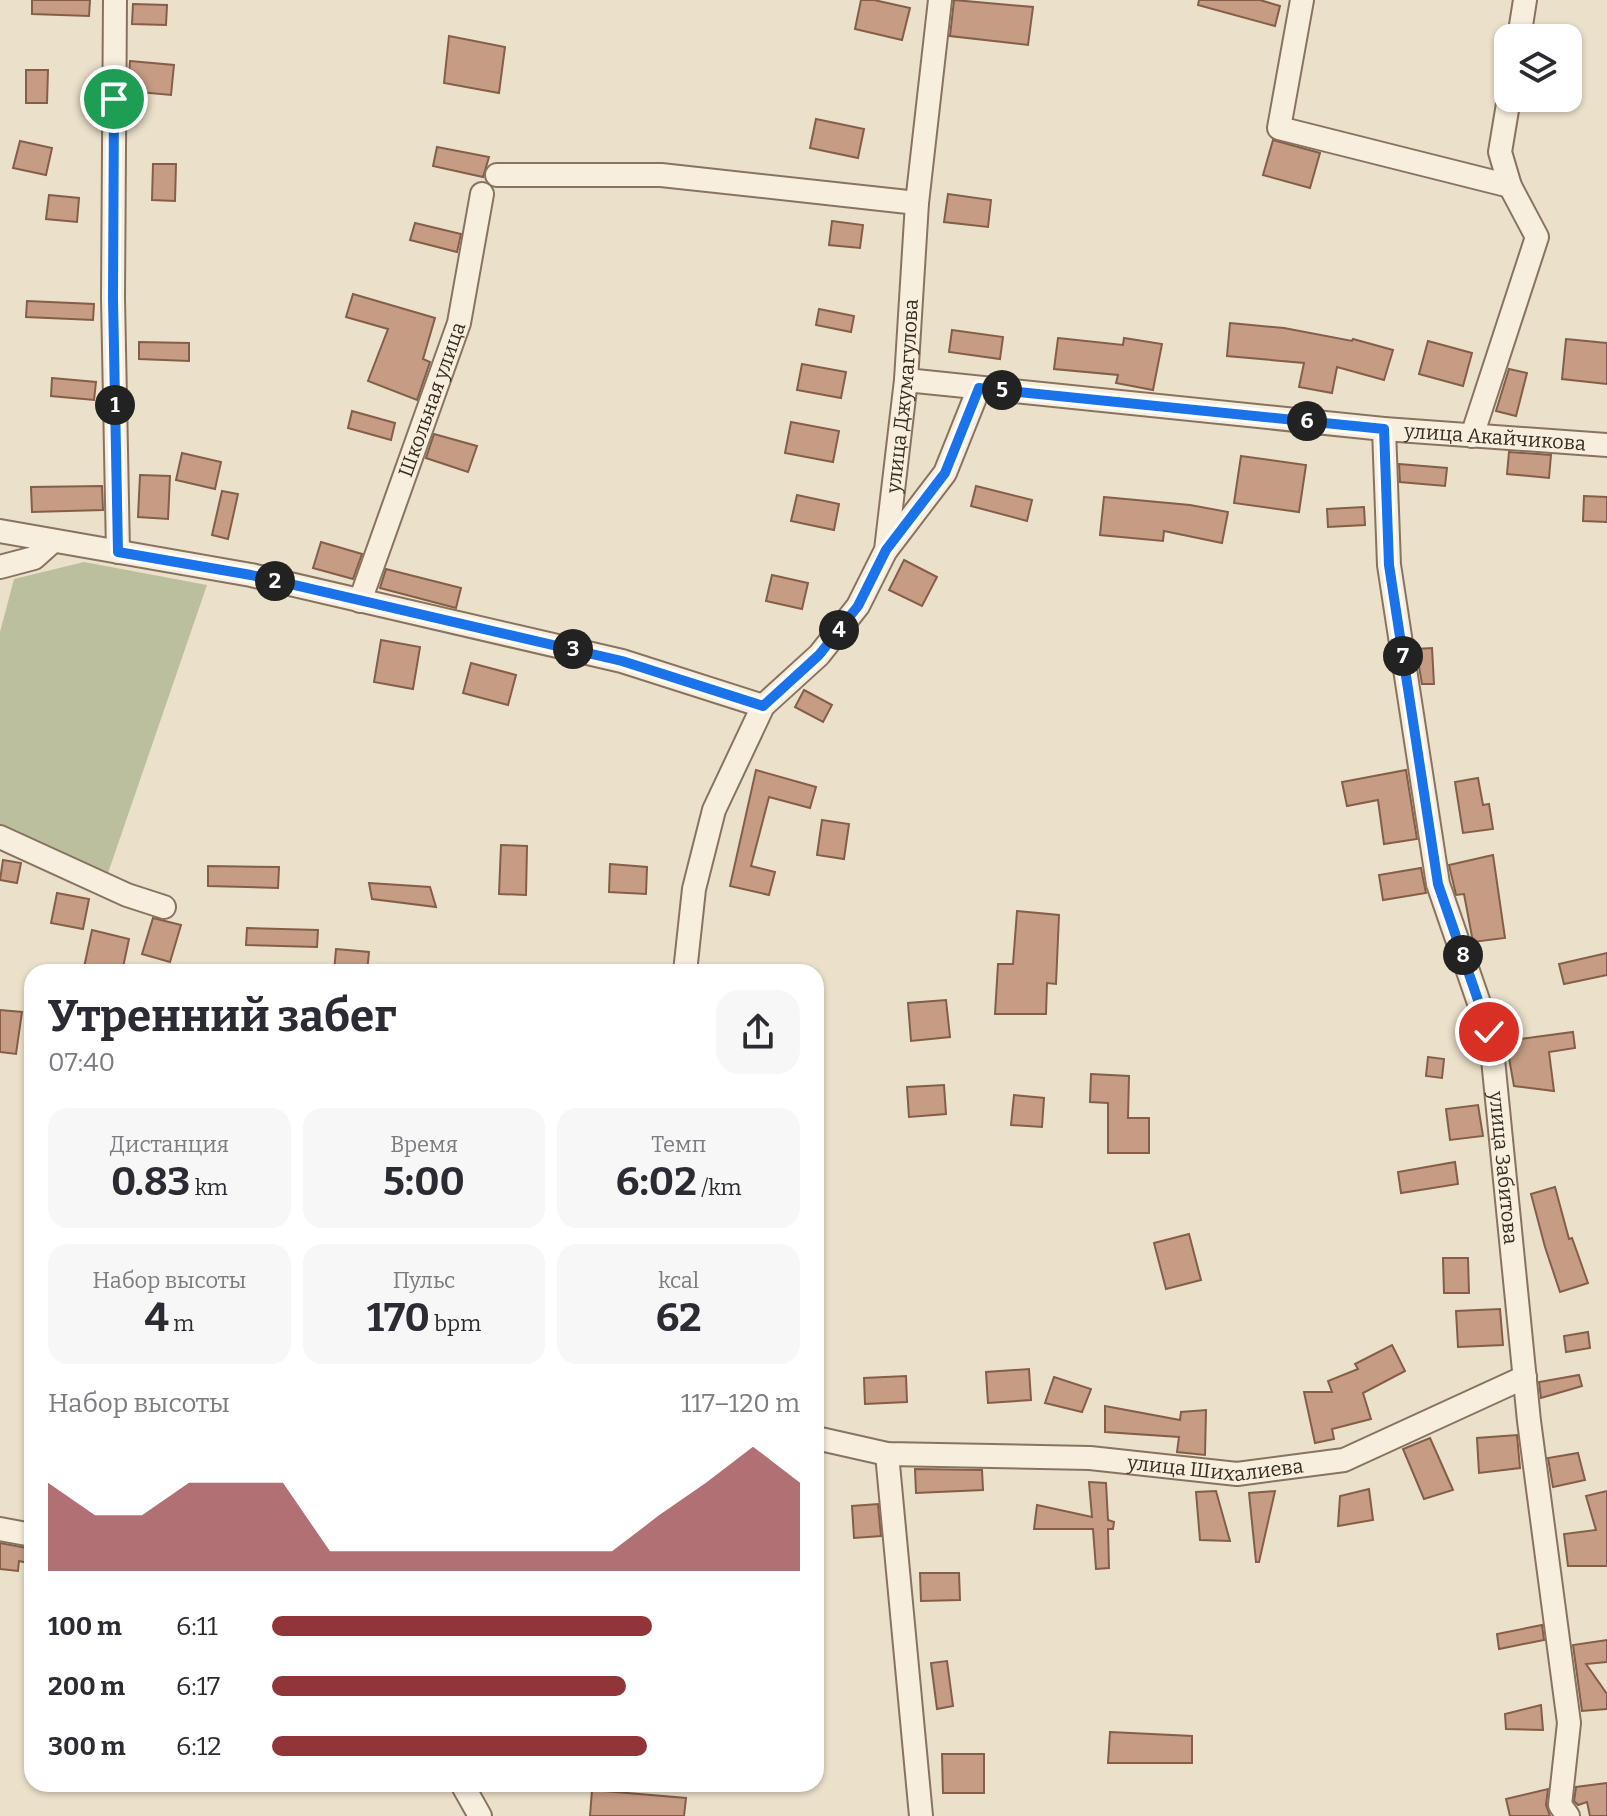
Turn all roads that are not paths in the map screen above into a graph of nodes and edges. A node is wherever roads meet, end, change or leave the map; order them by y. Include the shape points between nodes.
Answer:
1 (115, 0) edge
2 (940, 0) edge
3 (1302, 0) edge
4 (1525, 0) edge
5 (1521, 24) edge
6 (1507, 112) edge
7 (497, 175) dead end
8 (1510, 186) junction
9 (482, 194) dead end
10 (917, 203) junction
11 (906, 380) junction
12 (979, 388) junction
13 (1384, 429) junction
14 (1472, 436) junction
15 (1607, 445) edge
16 (0, 531) edge
17 (53, 541) junction
18 (886, 550) junction
19 (118, 552) junction
20 (0, 567) edge
21 (360, 601) junction
22 (763, 706) junction
23 (0, 837) edge
24 (164, 907) dead end
25 (686, 964) edge
26 (1525, 1377) junction
27 (824, 1440) edge
28 (887, 1454) junction
29 (0, 1529) edge
30 (24, 1534) edge
31 (466, 1792) edge
32 (480, 1816) edge
33 (921, 1816) edge
34 (1568, 1816) edge

1 - 19 street
2 - 10 street, улица Джумагулова
3 - 8 street via 1279,128
4 - 5 street
6 - 8 street via 1500,152
7 - 10 street via 661,175
8 - 14 street via 1537,237
9 - 21 street, Школьная улица via 459,323
10 - 11 street, улица Джумагулова
11 - 12 street, улица Акайчикова
11 - 18 street, улица Джумагулова
12 - 13 street, улица Акайчикова
12 - 18 street via 945,473
13 - 14 street, улица Акайчикова
13 - 26 street, улица Забитова via 1389,565 1438,884 1489,1032
14 - 15 street, улица Акайчикова
16 - 17 street
17 - 19 street
17 - 20 street via 34,558
18 - 22 street, улица Джумагулова via 858,606 819,655
19 - 21 street
21 - 22 street via 622,661
22 - 25 street, улица Джумагулова via 714,810 694,889
23 - 24 street
26 - 28 street, улица Шихалиева via 1344,1460 1237,1474 1090,1458
26 - 34 street, улица Забитова via 1569,1723 1560,1805
27 - 28 street, улица Шихалиева
28 - 33 street
29 - 30 street
31 - 32 street

